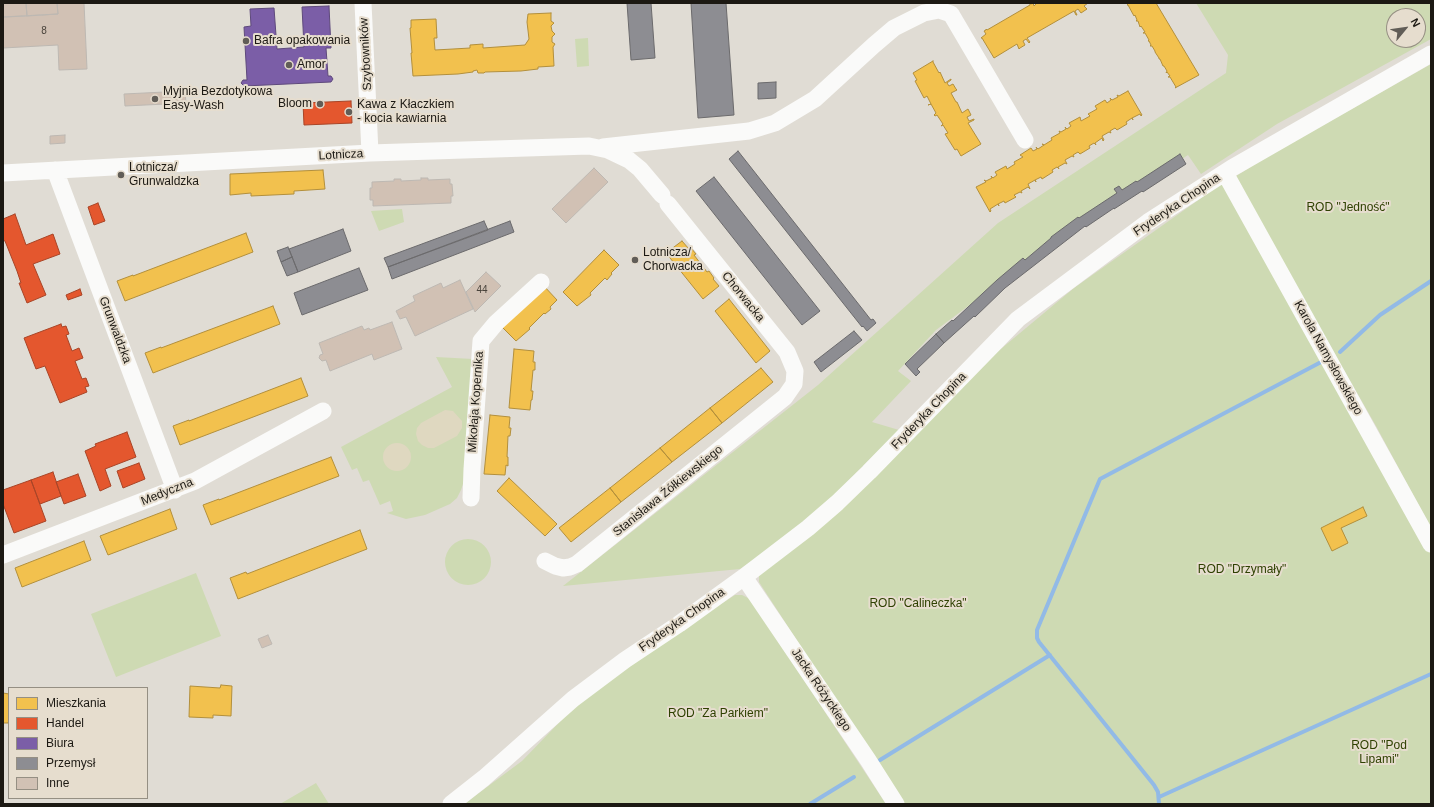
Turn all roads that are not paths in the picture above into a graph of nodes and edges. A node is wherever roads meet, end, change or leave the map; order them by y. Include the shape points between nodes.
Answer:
1 (363, 3) edge
2 (1431, 54) edge
3 (1026, 140) dead end
4 (599, 147) junction
5 (370, 153) junction
6 (55, 170) junction
7 (3, 173) edge
8 (1225, 173) junction
9 (665, 199) joint
10 (541, 282) dead end
11 (785, 397) joint
12 (323, 411) dead end
13 (175, 490) junction
14 (471, 498) dead end
15 (1431, 544) edge
16 (3, 555) edge
17 (545, 561) dead end
18 (744, 577) junction
19 (451, 804) edge
20 (896, 804) edge

1 - 5 street, Szybowników
2 - 8 street, Fryderyka Chopina
3 - 4 street via 951,14 939,10 924,13 894,28 815,98 775,123 749,131
4 - 5 street, Lotnicza
4 - 9 street, Lotnicza via 630,160
5 - 6 street, Lotnicza
6 - 7 street, Lotnicza
6 - 13 street, Grunwaldzka
8 - 15 street, Karola Namysłowskiego
8 - 18 street, Fryderyka Chopina via 1148,222 1018,319 837,503
9 - 11 street, Chorwacka via 787,352 796,378
10 - 14 street, Mikołaja Kopernika via 496,323 481,341
11 - 17 street, Stanisława Żółkiewskiego via 577,564 562,568
12 - 13 street, Medyczna
13 - 16 street, Medyczna
18 - 19 street, Fryderyka Chopina via 624,660 573,699
18 - 20 street, Jacka Różyckiego

